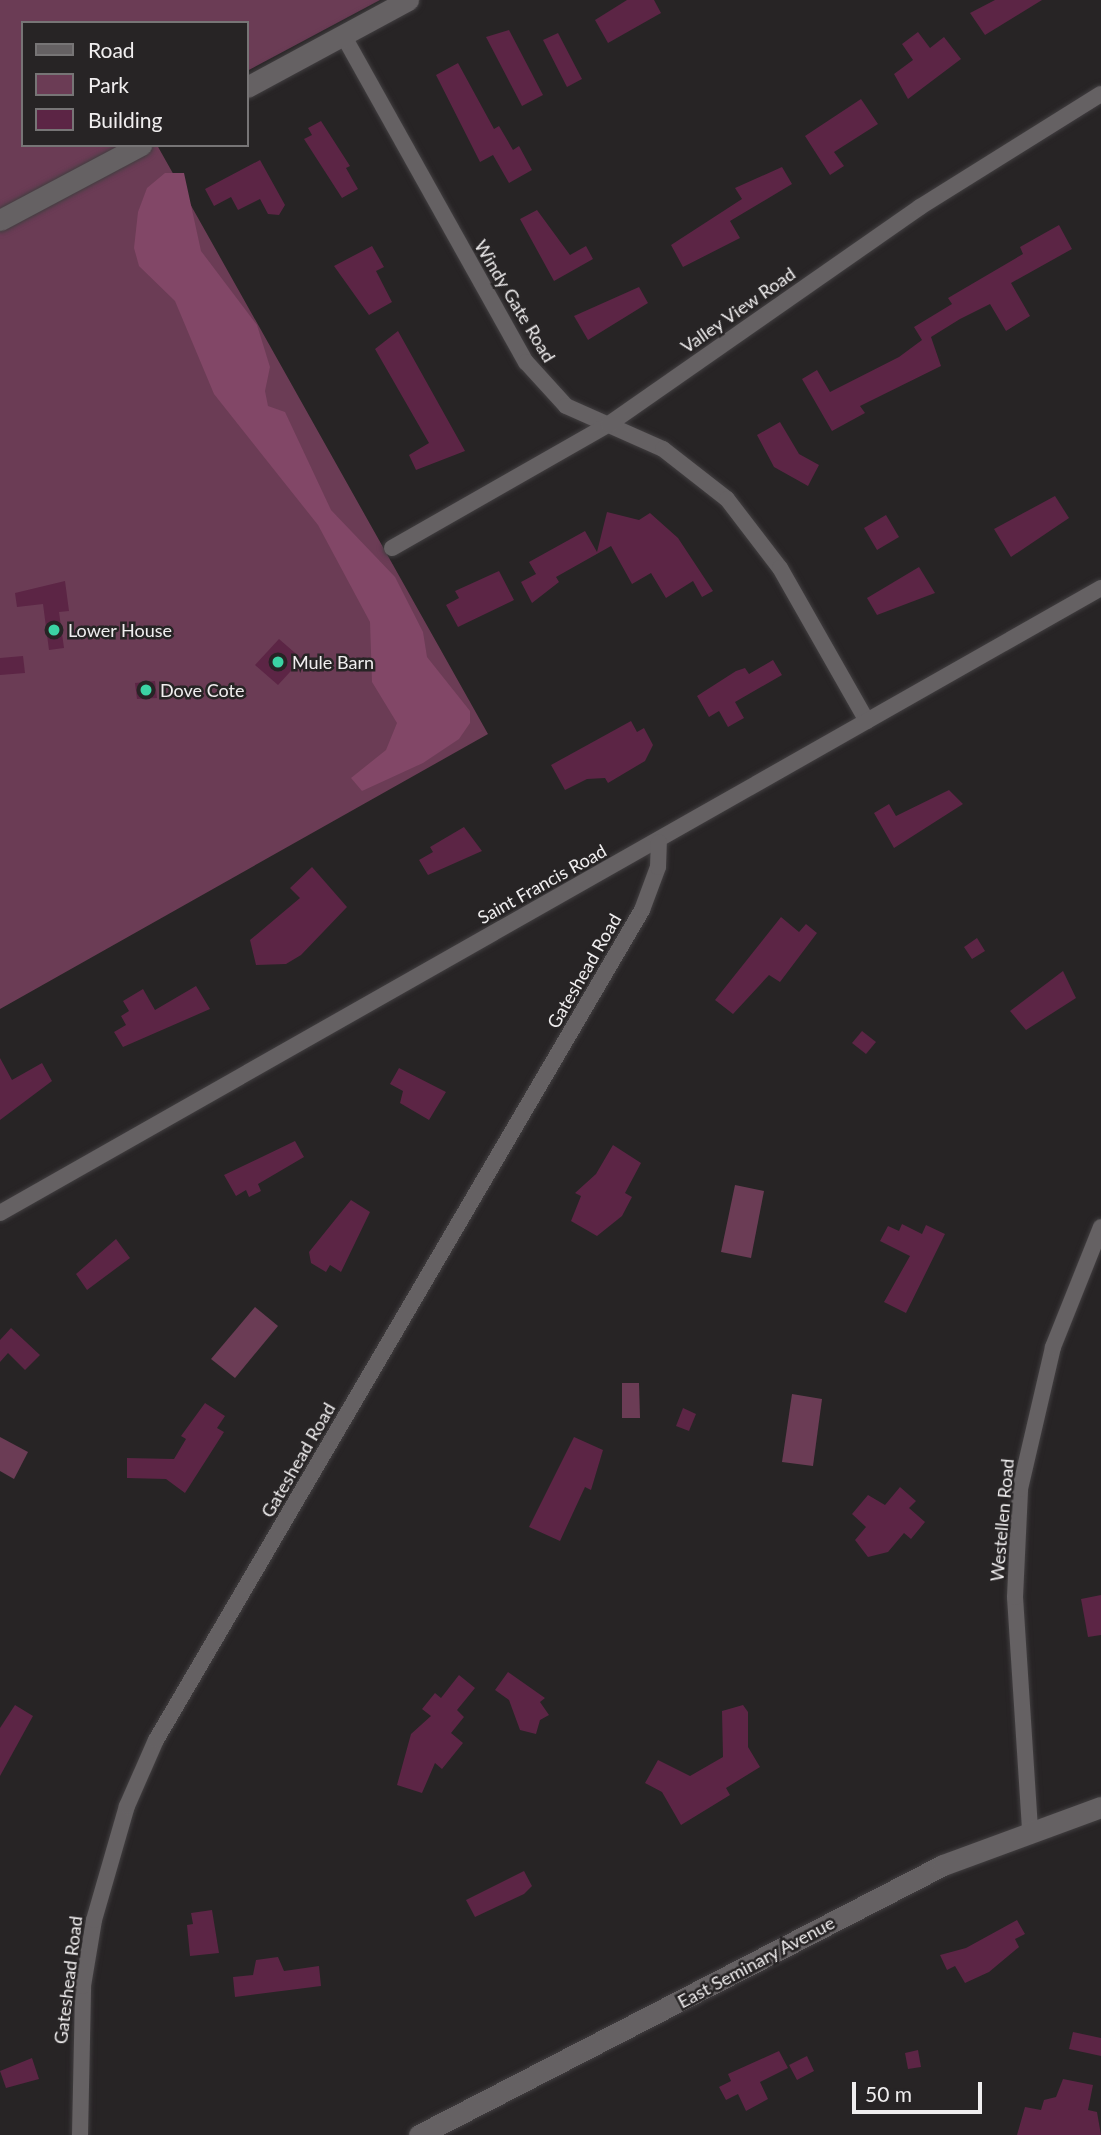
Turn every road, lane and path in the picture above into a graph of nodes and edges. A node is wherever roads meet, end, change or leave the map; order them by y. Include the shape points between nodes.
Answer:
1 (408, 0) edge
2 (343, 35) junction
3 (248, 87) edge
4 (1101, 94) edge
5 (137, 147) edge
6 (0, 220) edge
7 (609, 425) junction
8 (392, 548) dead end
9 (1101, 588) edge
10 (866, 721) junction
11 (659, 842) junction
12 (0, 1213) edge
13 (1101, 1227) edge
14 (1101, 1807) edge
15 (1030, 1829) junction
16 (80, 2135) edge
17 (419, 2135) edge

1 - 2 street
2 - 3 street
2 - 7 street, Windy Gate Road via 526,362 566,406
4 - 7 street, Valley View Road via 920,206
5 - 6 street
7 - 8 street, Valley View Road
7 - 10 street, Windy Gate Road via 696,472 755,530
9 - 10 street, Saint Francis Road
10 - 11 street, Saint Francis Road
11 - 12 street, Saint Francis Road
11 - 16 street, Gateshead Road via 658,867 642,910 156,1740 127,1805 94,1920 83,1986
13 - 15 street, Westellen Road via 1053,1347 1020,1489 1015,1597
14 - 15 street, East Seminary Avenue
15 - 17 street, East Seminary Avenue via 932,1871

